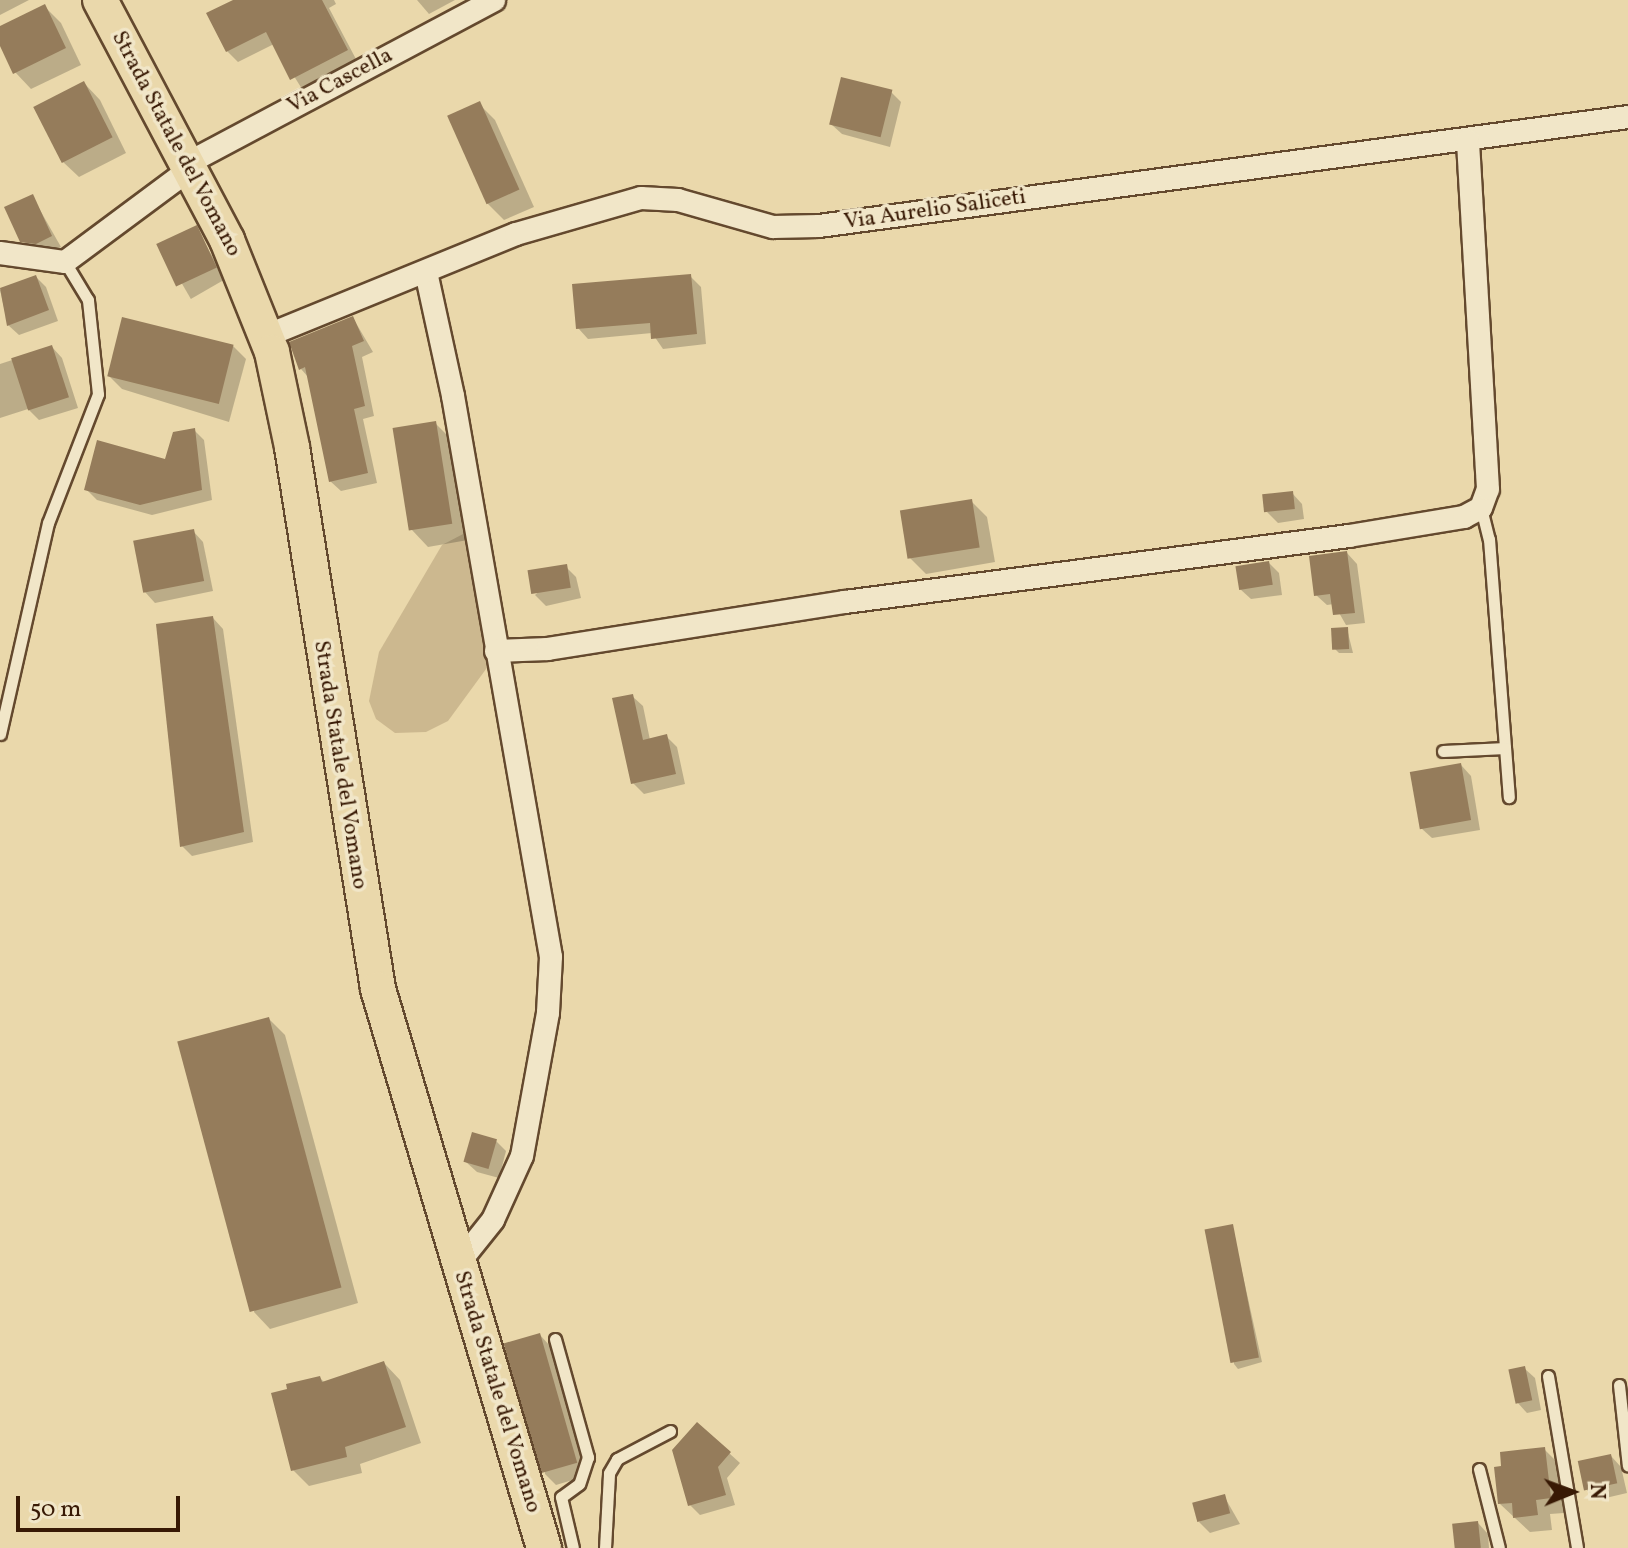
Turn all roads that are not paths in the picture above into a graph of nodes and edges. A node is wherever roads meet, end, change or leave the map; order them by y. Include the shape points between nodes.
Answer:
1 (100, 0) edge
2 (484, 2) edge
3 (1628, 117) edge
4 (1468, 141) junction
5 (188, 167) junction
6 (0, 253) edge
7 (65, 262) junction
8 (426, 272) junction
9 (266, 336) junction
10 (1481, 508) junction
11 (496, 651) junction
12 (0, 734) edge
13 (1505, 748) junction
14 (1443, 751) dead end
15 (1509, 797) dead end
16 (457, 1265) junction
17 (555, 1339) dead end
18 (1548, 1376) dead end
19 (1619, 1385) dead end
20 (670, 1431) dead end
21 (1628, 1466) edge
22 (1479, 1469) dead end
23 (544, 1548) edge
24 (573, 1548) edge
25 (605, 1548) edge
26 (1499, 1548) edge
27 (1577, 1548) edge

1 - 5 main road, Strada Statale del Vomano
2 - 5 street, Via Cascella
3 - 4 street, Via Aurelio Saliceti
4 - 8 street, Via Aurelio Saliceti via 796,227 750,222 669,198 641,198 516,234
4 - 10 street via 1488,489
5 - 7 street, Via Cascella
5 - 9 main road, Strada Statale del Vomano via 240,267
6 - 7 street
7 - 12 lane via 88,300 98,394 48,523
8 - 9 street, Via Aurelio Saliceti
8 - 11 street via 444,347
9 - 16 main road, Strada Statale del Vomano via 294,457 370,955
10 - 11 street via 1464,517 1349,536 845,602 548,649
10 - 13 lane via 1489,539
11 - 16 street via 549,932 551,982 522,1156 493,1220
13 - 14 lane
13 - 15 lane
16 - 23 main road, Strada Statale del Vomano
17 - 24 lane via 588,1457 579,1484 561,1497
18 - 27 lane
19 - 21 lane
20 - 25 lane via 617,1459 609,1473
22 - 26 lane

